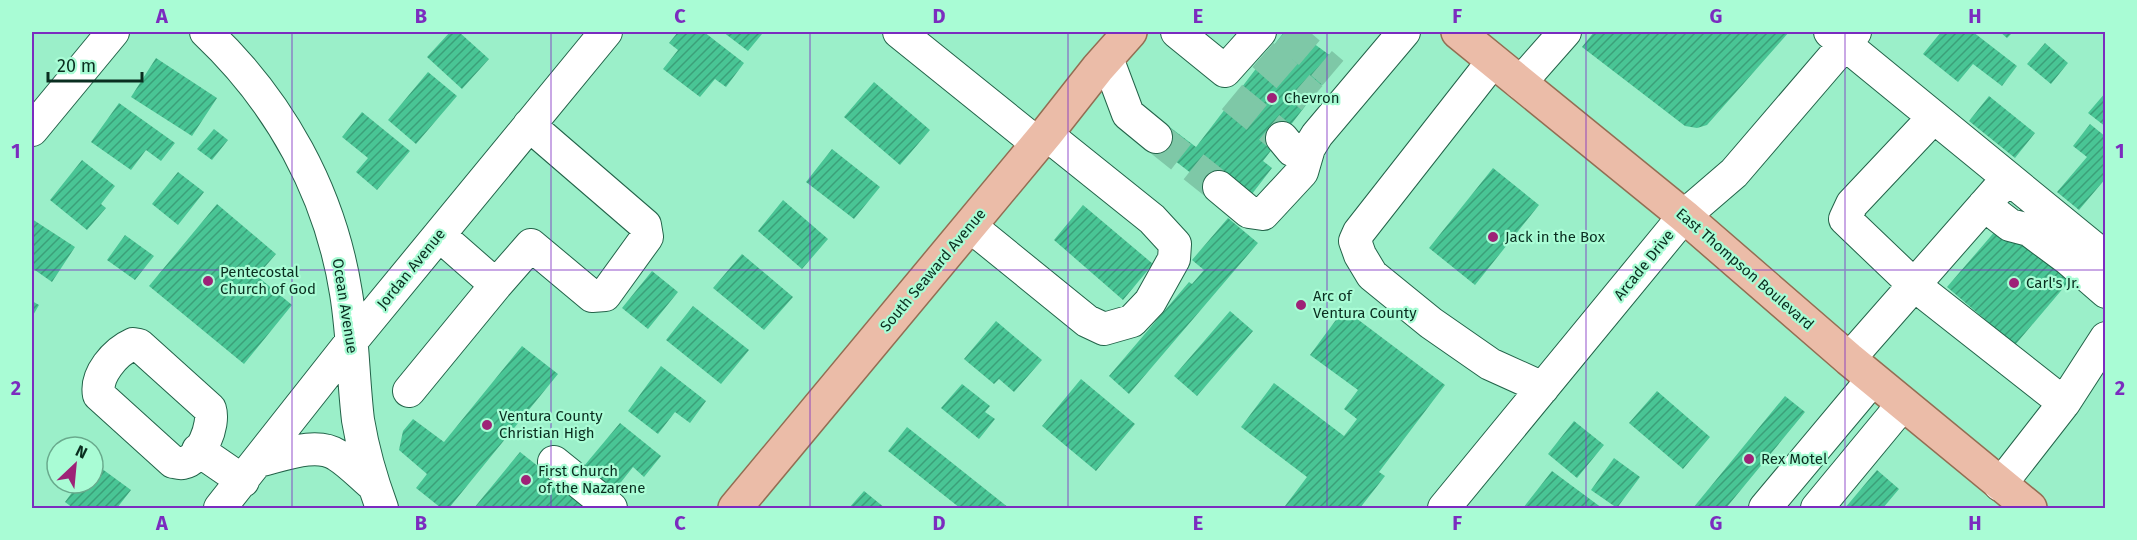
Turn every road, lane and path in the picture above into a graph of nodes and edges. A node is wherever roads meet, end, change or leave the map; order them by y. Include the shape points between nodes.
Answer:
1 (113, 32) edge
2 (206, 32) edge
3 (606, 32) edge
4 (899, 32) edge
5 (1130, 32) edge
6 (1177, 32) edge
7 (1404, 32) edge
8 (1458, 32) edge
9 (1565, 32) edge
10 (1844, 36) edge
11 (1258, 43) edge
12 (1107, 58) junction
13 (1493, 61) junction
14 (1520, 83) junction
15 (1934, 117) junction
16 (529, 125) junction
17 (32, 130) edge
18 (1156, 137) tunnel mouth
19 (1042, 139) junction
20 (2008, 178) junction
21 (1219, 187) tunnel mouth
22 (1984, 205) junction
23 (1684, 216) junction
24 (970, 226) junction
25 (439, 235) junction
26 (2106, 258) edge
27 (496, 285) junction
28 (1914, 285) junction
29 (2106, 292) edge
30 (2106, 338) edge
31 (351, 342) junction
32 (1860, 369) junction
33 (1543, 388) junction
34 (409, 391) dead end
35 (2064, 403) junction
36 (1903, 404) junction
37 (198, 450) dead end
38 (554, 462) dead end
39 (251, 471) junction
40 (2000, 485) junction
41 (378, 497) edge
42 (220, 508) edge
43 (611, 508) edge
44 (735, 508) edge
45 (1444, 508) edge
46 (1765, 508) edge
47 (1817, 508) edge
48 (2030, 508) edge

1 - 17 street
2 - 31 street, Ocean Avenue via 234,58 274,110 307,167 331,228 346,292
3 - 16 street, Jordan Avenue
4 - 19 street
5 - 12 main road, South Seaward Avenue
6 - 11 street via 1228,84
7 - 21 street via 1344,82 1322,107 1317,135 1296,143 1302,172 1263,214 1249,212
8 - 13 main road, East Thompson Boulevard
9 - 14 street
10 - 15 street
10 - 23 street, Arcade Drive via 1734,173
12 - 18 street via 1128,114
12 - 19 main road, South Seaward Avenue
13 - 14 main road, East Thompson Boulevard
13 - 33 street via 1355,241 1372,275 1431,324 1490,364
14 - 23 main road, East Thompson Boulevard
15 - 20 street
15 - 28 street via 1852,204 1845,219
16 - 25 street, Jordan Avenue
16 - 27 street via 645,225 646,237 605,295 592,296 531,245
19 - 24 main road, South Seaward Avenue
19 - 24 street via 1152,219 1175,244 1174,260 1150,302 1132,321 1104,329 1087,321
20 - 22 street
20 - 26 street
22 - 28 street
22 - 29 street via 2010,225 2029,230
23 - 32 main road, East Thompson Boulevard
23 - 33 street, Arcade Drive
24 - 44 main road, South Seaward Avenue
25 - 27 street
25 - 31 street, Jordan Avenue
27 - 34 street
28 - 32 street
28 - 35 street
30 - 35 street
31 - 39 street, Jordan Avenue
31 - 41 street, Ocean Avenue via 359,422
32 - 36 main road, East Thompson Boulevard
32 - 46 street
33 - 45 street, Arcade Drive
35 - 40 street
36 - 40 main road, East Thompson Boulevard
36 - 47 street
37 - 39 street
38 - 43 street
39 - 41 street via 305,450 323,449 337,454
39 - 42 street, Jordan Avenue
40 - 48 main road, East Thompson Boulevard

